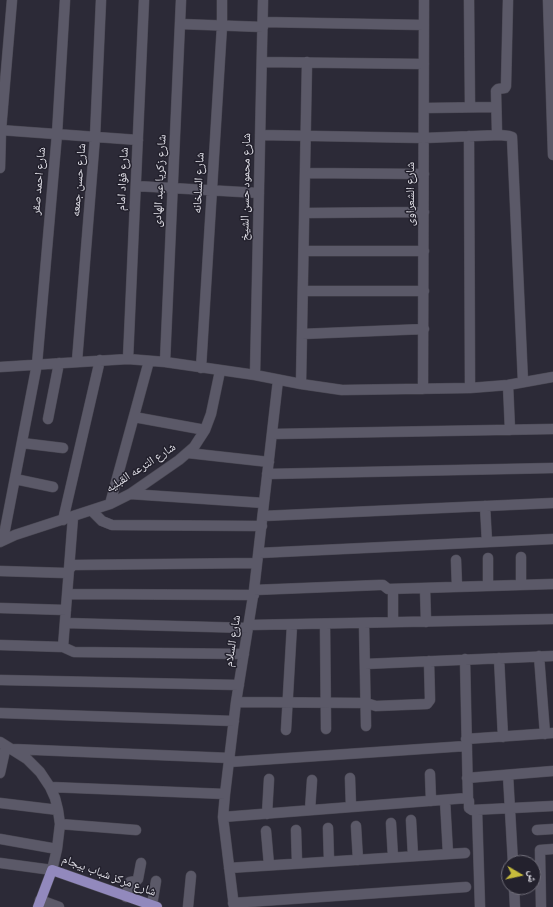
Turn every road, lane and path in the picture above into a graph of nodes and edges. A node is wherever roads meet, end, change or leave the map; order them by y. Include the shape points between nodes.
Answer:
1 (12, 0) edge
2 (65, 0) edge
3 (100, 0) edge
4 (144, 0) edge
5 (181, 0) edge
6 (222, 0) edge
7 (263, 0) edge
8 (424, 0) edge
9 (469, 0) edge
10 (508, 0) edge
11 (548, 0) edge
12 (180, 24) junction
13 (263, 24) junction
14 (424, 25) junction
15 (222, 26) junction
16 (262, 62) junction
17 (307, 62) junction
18 (424, 64) junction
19 (470, 107) junction
20 (496, 107) junction
21 (424, 108) junction
22 (1, 130) edge
23 (56, 134) junction
24 (260, 134) junction
25 (306, 135) junction
26 (500, 135) junction
27 (470, 136) junction
28 (95, 137) junction
29 (424, 138) junction
30 (138, 140) junction
31 (553, 155) edge
32 (0, 168) edge
33 (305, 173) junction
34 (424, 174) junction
35 (136, 186) junction
36 (172, 189) junction
37 (212, 191) junction
38 (259, 193) junction
39 (424, 212) junction
40 (304, 213) junction
41 (424, 250) junction
42 (304, 251) junction
43 (424, 290) junction
44 (303, 291) junction
45 (424, 330) junction
46 (302, 334) junction
47 (128, 359) junction
48 (100, 360) junction
49 (77, 361) junction
50 (149, 361) junction
51 (164, 362) junction
52 (59, 363) junction
53 (37, 364) junction
54 (0, 367) edge
55 (201, 368) junction
56 (220, 371) junction
57 (255, 375) junction
58 (553, 377) edge
59 (278, 380) junction
60 (523, 382) junction
61 (301, 384) junction
62 (508, 385) junction
63 (470, 388) junction
64 (424, 389) junction
65 (134, 417) junction
66 (48, 419) dead end
67 (553, 429) edge
68 (205, 430) junction
69 (510, 430) junction
70 (272, 434) junction
71 (22, 442) junction
72 (63, 448) dead end
73 (188, 453) junction
74 (269, 462) junction
75 (553, 468) edge
76 (267, 474) junction
77 (15, 480) junction
78 (53, 487) dead end
79 (130, 494) junction
80 (264, 503) junction
81 (553, 503) edge
82 (110, 504) junction
83 (485, 506) junction
84 (92, 511) junction
85 (68, 518) junction
86 (262, 521) junction
87 (553, 539) edge
88 (1, 541) edge
89 (487, 542) junction
90 (259, 553) junction
91 (521, 557) dead end
92 (488, 558) dead end
93 (456, 560) dead end
94 (258, 563) junction
95 (0, 571) edge
96 (69, 571) junction
97 (553, 584) edge
98 (521, 585) junction
99 (488, 586) junction
100 (457, 587) junction
101 (425, 588) junction
102 (394, 589) junction
103 (254, 592) junction
104 (67, 594) junction
105 (0, 608) edge
106 (66, 610) junction
107 (553, 619) edge
108 (393, 622) junction
109 (426, 622) junction
110 (65, 623) junction
111 (364, 623) junction
112 (325, 624) junction
113 (292, 625) junction
114 (248, 626) junction
115 (0, 645) edge
116 (63, 647) junction
117 (244, 654) junction
118 (539, 656) junction
119 (553, 656) edge
120 (499, 658) junction
121 (465, 660) junction
122 (429, 661) junction
123 (365, 664) junction
124 (0, 680) edge
125 (239, 685) junction
126 (236, 702) junction
127 (288, 703) junction
128 (325, 703) junction
129 (366, 703) junction
130 (0, 713) edge
131 (234, 721) junction
132 (366, 726) dead end
133 (326, 729) dead end
134 (286, 730) dead end
135 (549, 733) edge
136 (503, 737) junction
137 (466, 742) junction
138 (6, 746) edge
139 (229, 760) junction
140 (553, 771) edge
141 (0, 773) edge
142 (430, 774) dead end
143 (508, 775) junction
144 (350, 778) dead end
145 (467, 778) junction
146 (269, 779) dead end
147 (312, 780) dead end
148 (50, 787) junction
149 (225, 794) junction
150 (468, 799) junction
151 (445, 800) junction
152 (431, 801) junction
153 (0, 803) edge
154 (553, 806) edge
155 (351, 807) junction
156 (510, 808) junction
157 (58, 810) junction
158 (310, 810) junction
159 (477, 810) junction
160 (267, 814) junction
161 (223, 817) junction
162 (411, 820) dead end
163 (391, 823) dead end
164 (60, 824) junction
165 (356, 826) dead end
166 (328, 828) dead end
167 (553, 829) edge
168 (136, 830) dead end
169 (296, 830) dead end
170 (537, 830) dead end
171 (266, 831) dead end
172 (0, 839) edge
173 (57, 849) junction
174 (553, 849) edge
175 (465, 853) dead end
176 (448, 854) junction
177 (513, 855) edge
178 (413, 856) junction
179 (393, 857) junction
180 (358, 860) junction
181 (329, 861) junction
182 (0, 862) edge
183 (141, 863) dead end
184 (297, 863) junction
185 (269, 865) junction
186 (230, 868) junction
187 (52, 870) junction
188 (191, 876) dead end
189 (156, 881) dead end
190 (466, 887) dead end
191 (514, 895) edge
192 (126, 897) junction
193 (39, 903) edge
194 (234, 905) edge
195 (154, 906) edge
196 (59, 907) edge
197 (188, 907) edge
198 (480, 907) edge
199 (515, 907) edge
200 (541, 907) edge

1 - 22 street
2 - 23 street, شارع احمد صقر
3 - 28 street, شارع حسن جمعه
4 - 30 street, شارع فؤاد امام
5 - 12 street, شارع زكريا عبد الهادى
6 - 15 street, شارع السلخانه
7 - 13 street, شارع محمود حسن الشيخ
8 - 14 street, شارع الشعراوى
9 - 19 street
10 - 20 street via 506,86 497,90
11 - 31 street
12 - 15 street
12 - 36 street, شارع زكريا عبد الهادى
13 - 14 street
13 - 15 street
13 - 16 street, شارع محمود حسن الشيخ
14 - 18 street, شارع الشعراوى
15 - 37 street, شارع السلخانه
16 - 17 street
16 - 24 street, شارع محمود حسن الشيخ
17 - 18 street
17 - 25 street
18 - 21 street, شارع الشعراوى
19 - 20 street
19 - 21 street
20 - 26 street via 497,133
21 - 29 street, شارع الشعراوى
22 - 23 street
22 - 32 street
23 - 28 street
23 - 53 street, شارع احمد صقر
24 - 25 street
24 - 38 street, شارع محمود حسن الشيخ
25 - 29 street
25 - 33 street
26 - 27 street
26 - 60 street via 512,137
27 - 29 street
27 - 63 street
28 - 30 street
28 - 49 street, شارع حسن جمعه
29 - 34 street, شارع الشعراوى
30 - 35 street, شارع فؤاد امام
33 - 34 street
33 - 40 street
34 - 39 street, شارع الشعراوى
35 - 36 street
35 - 47 street, شارع فؤاد امام
36 - 37 street
36 - 51 street, شارع زكريا عبد الهادى
37 - 38 street
37 - 55 street, شارع السلخانه
38 - 57 street, شارع محمود حسن الشيخ
39 - 40 street
39 - 41 street, شارع الشعراوى
40 - 42 street
41 - 42 street
41 - 43 street, شارع الشعراوى
42 - 44 street
43 - 44 street
43 - 45 street, شارع الشعراوى
44 - 46 street
45 - 46 street
45 - 64 street, شارع الشعراوى
46 - 61 street
47 - 48 street
47 - 50 street
48 - 49 street
48 - 85 street
49 - 52 street
50 - 51 street
50 - 65 street
51 - 55 street
52 - 53 street
52 - 66 street
53 - 54 street
53 - 71 street, شارع احمد صقر
55 - 56 street
56 - 57 street
56 - 68 street, شارع الترعه القبليه
57 - 59 street
58 - 60 street
59 - 61 street
59 - 70 street, شارع السلام
60 - 62 street
61 - 64 street via 342,390
62 - 63 street
62 - 69 street
63 - 64 street
65 - 68 street
65 - 82 street
67 - 69 street
68 - 73 street, شارع الترعه القبليه
69 - 70 street
70 - 74 street, شارع السلام
71 - 72 street
71 - 77 street, شارع احمد صقر
73 - 74 street
73 - 79 street, شارع الترعه القبليه
74 - 76 street, شارع السلام
75 - 76 street
76 - 80 street, شارع السلام
77 - 78 street
77 - 88 street, شارع احمد صقر
79 - 80 street
79 - 82 street, شارع الترعه القبليه
80 - 86 street, شارع السلام
81 - 83 street
82 - 84 street, شارع الترعه القبليه
83 - 86 street
83 - 89 street
84 - 85 street, شارع الترعه القبليه
84 - 86 street via 102,521 112,525
85 - 88 street, شارع الترعه القبليه
85 - 96 street
86 - 90 street, شارع السلام
87 - 89 street
89 - 90 street
90 - 94 street, شارع السلام
91 - 98 street
92 - 99 street
93 - 100 street
94 - 96 street via 73,565
94 - 103 street, شارع السلام
95 - 96 street
96 - 104 street
97 - 98 street
98 - 99 street
99 - 100 street
100 - 101 street
101 - 102 street
101 - 109 street
102 - 103 street via 387,589 379,584
102 - 108 street
103 - 104 street
103 - 114 street, شارع السلام
104 - 106 street
105 - 106 street
106 - 110 street
107 - 109 street
108 - 109 street
108 - 111 street
110 - 114 street
110 - 116 street
111 - 112 street
111 - 123 street
112 - 113 street
112 - 128 street
113 - 114 street
113 - 127 street
114 - 117 street, شارع السلام
115 - 116 street
116 - 117 street via 74,652
117 - 125 street, شارع السلام
118 - 119 street
118 - 120 street
118 - 135 street
120 - 121 street
120 - 136 street
121 - 122 street
121 - 137 street
122 - 123 street
122 - 129 street via 428,703 376,706
123 - 129 street
124 - 125 street
125 - 126 street, شارع السلام
126 - 127 street
126 - 131 street, شارع السلام
127 - 128 street
127 - 134 street
128 - 129 street
128 - 133 street
129 - 132 street
130 - 131 street
131 - 139 street, شارع السلام
135 - 136 street
136 - 137 street
137 - 139 street
137 - 145 street
138 - 139 street
138 - 141 street
138 - 148 street via 27,759
139 - 149 street, شارع السلام
140 - 143 street
142 - 152 street
143 - 145 street
143 - 156 street
144 - 155 street
145 - 150 street
146 - 160 street
147 - 158 street
148 - 149 street
148 - 157 street
149 - 161 street, شارع السلام
150 - 151 street
150 - 159 street via 470,809
151 - 152 street
151 - 176 street
152 - 155 street
153 - 157 street
154 - 156 street
155 - 158 street
156 - 159 street
156 - 177 street
157 - 164 street
158 - 160 street
159 - 198 street
160 - 161 street
161 - 186 street, شارع السلام
162 - 178 street
163 - 179 street
164 - 168 street
164 - 173 street
165 - 180 street
166 - 181 street
167 - 170 street
169 - 184 street
171 - 185 street
172 - 173 street
173 - 187 street
174 - 200 street via 540,850
175 - 176 street
176 - 178 street
178 - 179 street
179 - 180 street
180 - 181 street
181 - 184 street
182 - 187 street
183 - 192 street via 138,879 130,882
184 - 185 street
185 - 186 street
186 - 194 street, شارع السلام
187 - 192 main road, شارع مركز شباب بيجام
187 - 193 main road
188 - 197 street
189 - 195 street
190 - 194 street
191 - 199 street
192 - 195 main road, شارع مركز شباب بيجام
193 - 196 street

